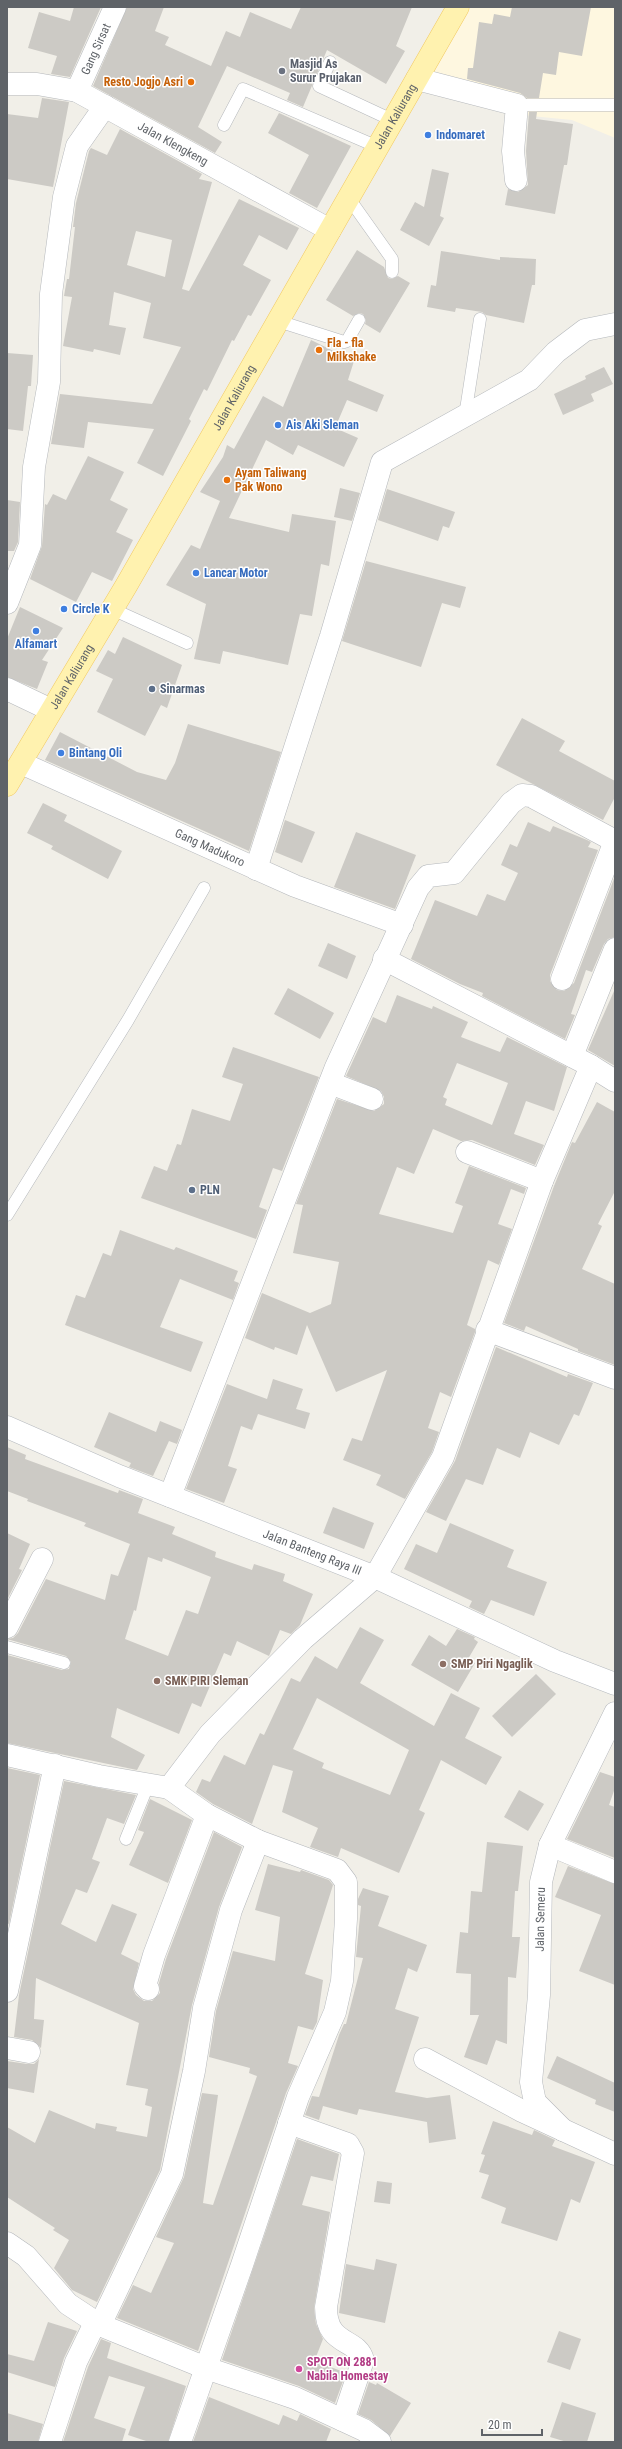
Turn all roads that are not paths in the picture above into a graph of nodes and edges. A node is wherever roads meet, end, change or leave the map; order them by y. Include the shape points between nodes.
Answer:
1 (115, 7) edge
2 (458, 7) edge
3 (330, 62) dead end
4 (417, 79) junction
5 (7, 84) edge
6 (77, 92) junction
7 (517, 105) junction
8 (615, 105) edge
9 (105, 106) junction
10 (392, 120) junction
11 (224, 125) dead end
12 (378, 147) junction
13 (516, 180) dead end
14 (348, 197) junction
15 (330, 230) junction
16 (392, 272) dead end
17 (480, 319) dead end
18 (359, 320) dead end
19 (278, 321) junction
20 (615, 324) edge
21 (465, 416) junction
22 (7, 603) edge
23 (112, 609) junction
24 (187, 643) dead end
25 (7, 689) edge
26 (51, 710) junction
27 (20, 763) junction
28 (7, 785) edge
29 (615, 841) edge
30 (256, 869) junction
31 (204, 888) dead end
32 (402, 925) junction
33 (615, 949) edge
34 (384, 959) junction
35 (562, 979) dead end
36 (572, 1056) junction
37 (591, 1066) junction
38 (615, 1081) edge
39 (330, 1083) junction
40 (372, 1099) dead end
41 (467, 1152) dead end
42 (542, 1181) junction
43 (7, 1216) edge
44 (487, 1330) junction
45 (615, 1378) edge
46 (7, 1427) edge
47 (170, 1496) junction
48 (42, 1559) dead end
49 (375, 1577) junction
50 (7, 1627) edge
51 (7, 1647) edge
52 (64, 1663) dead end
53 (611, 1683) edge
54 (615, 1713) edge
55 (7, 1755) edge
56 (55, 1765) junction
57 (158, 1786) junction
58 (207, 1815) junction
59 (126, 1839) dead end
60 (258, 1841) junction
61 (550, 1845) junction
62 (615, 1872) edge
63 (148, 1989) dead end
64 (7, 1990) edge
65 (7, 2048) edge
66 (30, 2052) dead end
67 (425, 2059) dead end
68 (289, 2123) junction
69 (563, 2130) junction
70 (615, 2154) edge
71 (7, 2243) edge
72 (100, 2325) junction
73 (206, 2368) junction
74 (343, 2420) junction
75 (50, 2442) edge
76 (180, 2442) edge
77 (380, 2442) edge

1 - 6 street, Gang Sirsat
2 - 4 main road, Jalan Kaliurang
3 - 10 lane via 319,86
4 - 7 street
4 - 10 main road, Jalan Kaliurang
5 - 6 street, Jalan Klengkeng via 37,84
6 - 9 street, Jalan Klengkeng
7 - 8 lane
7 - 13 street via 513,151
9 - 15 street, Jalan Klengkeng
9 - 22 street via 77,146 64,197 51,294 49,382 34,467 30,545
10 - 12 main road, Jalan Kaliurang
11 - 12 lane via 243,89
12 - 14 main road, Jalan Kaliurang
14 - 15 main road, Jalan Kaliurang
14 - 16 lane via 392,259
15 - 19 main road, Jalan Kaliurang
17 - 21 lane
18 - 19 lane via 344,342
19 - 23 main road, Jalan Kaliurang
20 - 21 street via 585,330 556,352 529,380
21 - 30 street via 382,462 331,636
23 - 24 lane
23 - 26 main road, Jalan Kaliurang
25 - 26 street
26 - 27 main road, Jalan Kaliurang
27 - 28 main road, Jalan Kaliurang
27 - 30 street, Gang Madukoro
29 - 32 street via 531,796 522,795 511,803 454,873 428,876 418,888
29 - 35 street
30 - 32 street, Gang Madukoro
31 - 43 lane via 128,1020
32 - 34 street
33 - 36 street
34 - 36 street
34 - 39 street via 355,1020
36 - 37 street
37 - 38 street
37 - 42 street
39 - 40 street
39 - 47 street
41 - 42 street
42 - 44 street
44 - 45 street
44 - 49 street via 443,1457
46 - 47 street, Jalan Banteng Raya III
47 - 49 street, Jalan Banteng Raya III
48 - 50 street
49 - 53 street, Jalan Banteng Raya III via 555,1661
49 - 57 street via 297,1645
51 - 52 lane
54 - 61 street, Jalan Semeru
55 - 56 street
56 - 57 street
56 - 64 street
57 - 58 street
57 - 59 lane
58 - 60 street
58 - 63 street via 154,1955 145,1986
60 - 68 street via 337,1870 346,1882 343,1958 335,2012
60 - 72 street via 231,1910 204,2008 194,2071 172,2174
61 - 62 street
61 - 69 street, Jalan Semeru via 541,1882 539,1995 531,2082 535,2102
65 - 66 street
67 - 69 street, Jalan Semeru
68 - 73 street
68 - 74 street via 348,2144 353,2153 326,2307 327,2324 333,2333 360,2353 363,2360
69 - 70 street, Jalan Semeru
71 - 72 street via 26,2256 68,2304
72 - 73 street
72 - 75 street via 92,2330 76,2362
73 - 74 street via 295,2398
73 - 76 street
74 - 77 street via 364,2430

